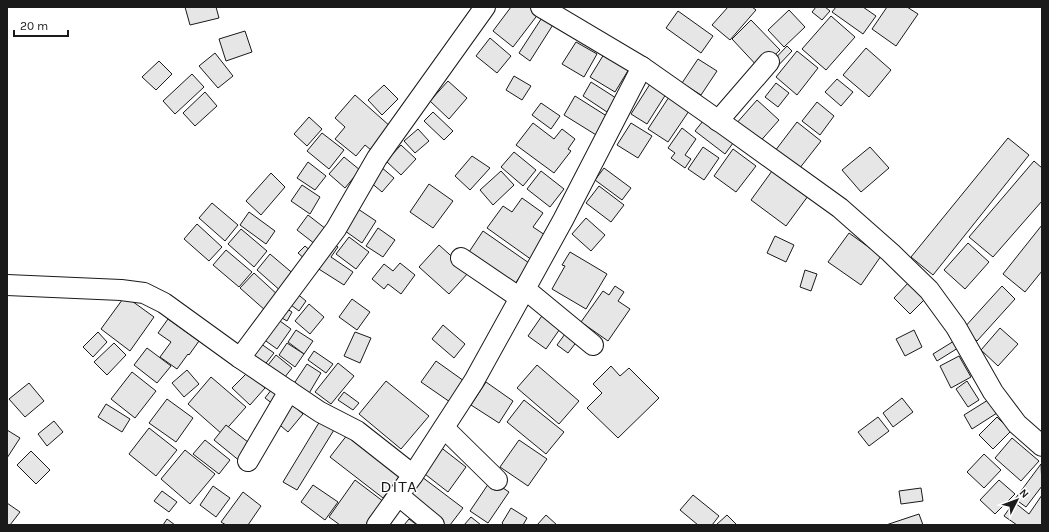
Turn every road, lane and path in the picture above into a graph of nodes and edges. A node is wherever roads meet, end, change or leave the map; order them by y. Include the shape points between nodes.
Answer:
1 (485, 7) edge
2 (541, 7) edge
3 (769, 62) dead end
4 (642, 67) junction
5 (718, 120) junction
6 (461, 258) dead end
7 (7, 285) edge
8 (522, 293) junction
9 (593, 345) dead end
10 (240, 358) junction
11 (289, 391) junction
12 (444, 428) junction
13 (1042, 446) edge
14 (248, 461) dead end
15 (413, 475) junction
16 (497, 480) dead end
17 (398, 496) junction
18 (377, 525) edge
19 (434, 525) edge

1 - 10 street via 377,158 336,229
2 - 4 street
3 - 5 street
4 - 5 street
4 - 8 street
5 - 13 street via 840,208 929,290 956,327 993,392 1017,424
6 - 8 street
7 - 10 street via 144,293 164,303
8 - 9 street
8 - 12 street via 474,381
10 - 11 street
11 - 14 street
11 - 15 street via 320,412 357,431
12 - 15 street
12 - 16 street
15 - 17 street
17 - 18 street
17 - 19 street

